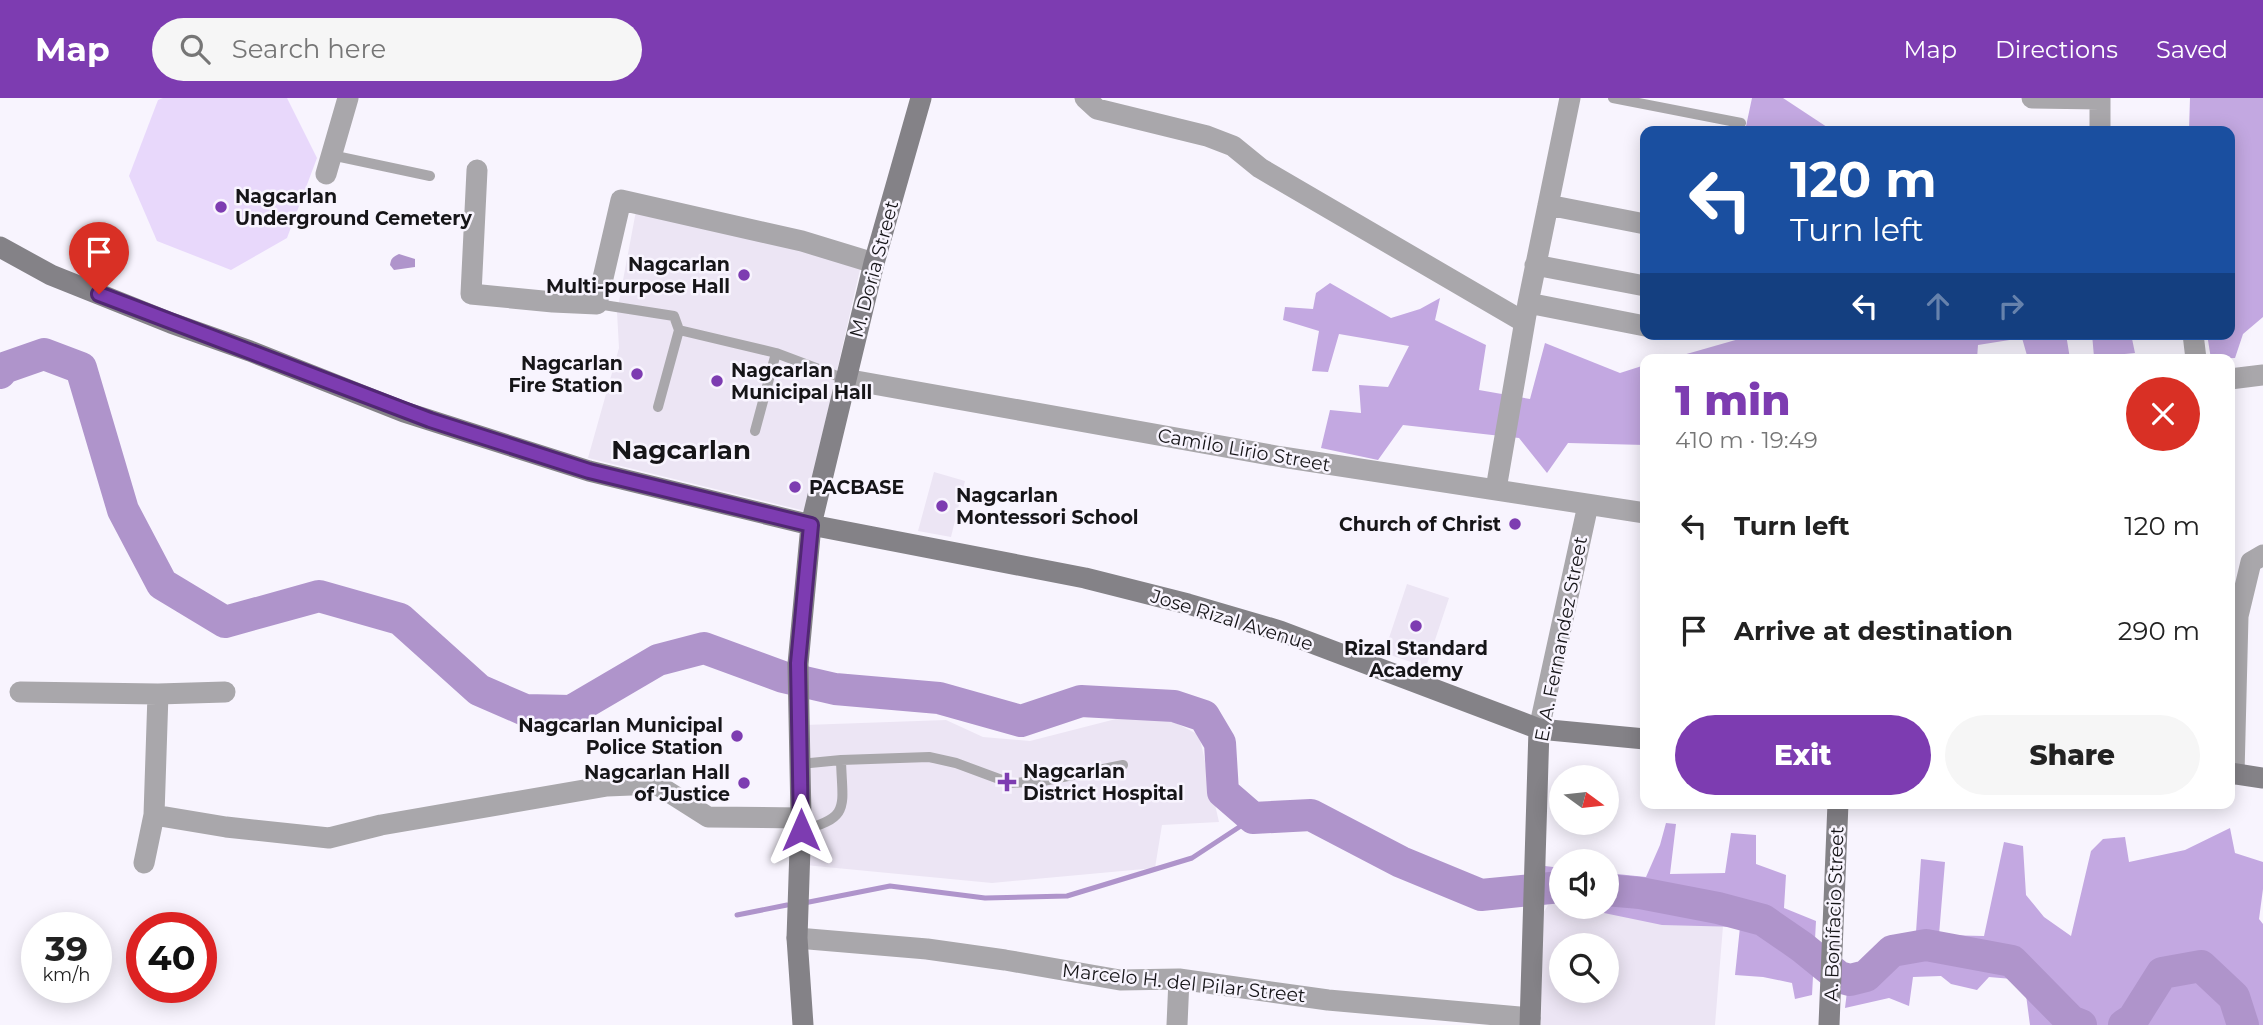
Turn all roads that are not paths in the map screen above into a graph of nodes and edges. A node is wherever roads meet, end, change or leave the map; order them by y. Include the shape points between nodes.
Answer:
1 (348, 98) edge
2 (921, 98) edge
3 (1085, 98) edge
4 (1570, 98) edge
5 (1614, 98) edge
6 (2032, 98) edge
7 (2100, 98) edge
8 (1741, 123) dead end
9 (2100, 126) edge
10 (329, 164) joint
11 (477, 170) dead end
12 (430, 176) dead end
13 (1548, 205) junction
14 (1640, 222) edge
15 (0, 247) edge
16 (874, 262) junction
17 (1535, 265) junction
18 (1640, 285) edge
19 (597, 304) junction
20 (1526, 312) junction
21 (1640, 325) edge
22 (679, 330) junction
23 (776, 354) junction
24 (2263, 375) edge
25 (2235, 378) edge
26 (845, 379) junction
27 (658, 407) dead end
28 (755, 431) dead end
29 (1496, 489) junction
30 (1588, 505) junction
31 (1640, 512) edge
32 (811, 525) junction
33 (2263, 555) edge
34 (2235, 610) edge
35 (20, 692) dead end
36 (225, 692) dead end
37 (158, 694) junction
38 (1539, 729) junction
39 (1640, 739) edge
40 (841, 760) junction
41 (800, 764) junction
42 (1124, 765) dead end
43 (2235, 773) edge
44 (2263, 778) edge
45 (1838, 809) edge
46 (154, 815) junction
47 (801, 824) junction
48 (144, 863) dead end
49 (797, 938) junction
50 (1179, 979) junction
51 (1829, 1015) edge
52 (1530, 1021) edge
53 (803, 1025) edge
54 (1177, 1025) edge

1 - 10 street
2 - 16 main road, M. Doria Street
3 - 20 street via 1097,109 1233,146 1260,168
4 - 13 street
5 - 8 lane
6 - 7 street
7 - 9 street
10 - 12 lane
11 - 19 street via 471,294
13 - 14 street
13 - 17 street
15 - 32 main road, Jose Rizal Avenue via 63,280 404,412 589,471
16 - 19 street via 621,200
16 - 26 main road, M. Doria Street
17 - 18 street
17 - 20 street
19 - 22 lane via 674,316
20 - 21 street
20 - 29 street
22 - 23 lane
22 - 27 lane
23 - 26 lane
23 - 28 lane
24 - 25 street
26 - 29 street, Camilo Lirio Street via 1282,457
26 - 32 main road, M. Doria Street
29 - 30 street, Camilo Lirio Street
30 - 31 street, Camilo Lirio Street
30 - 38 street, E. A. Fernandez Street
32 - 38 main road, Jose Rizal Avenue via 1085,578 1188,604 1280,631
32 - 41 main road, M. Doria Street via 798,663
33 - 34 street via 2251,562
35 - 37 street
36 - 37 street
37 - 46 street
38 - 39 main road, Jose Rizal Avenue
38 - 52 main road, E. A. Fernandez Street
40 - 41 lane
40 - 42 lane via 929,757 1010,783
40 - 47 lane via 840,812 824,825
41 - 47 main road, M. Doria Street
43 - 44 main road
45 - 51 main road, A. Bonifacio Street
46 - 47 street via 329,838 607,786 656,784 708,817
46 - 48 street
47 - 49 main road, M. Doria Street
49 - 50 street, Marcelo H. del Pilar Street via 927,949 1119,980
49 - 53 main road, M. Doria Street
50 - 52 street, Marcelo H. del Pilar Street via 1417,1012
50 - 54 street

